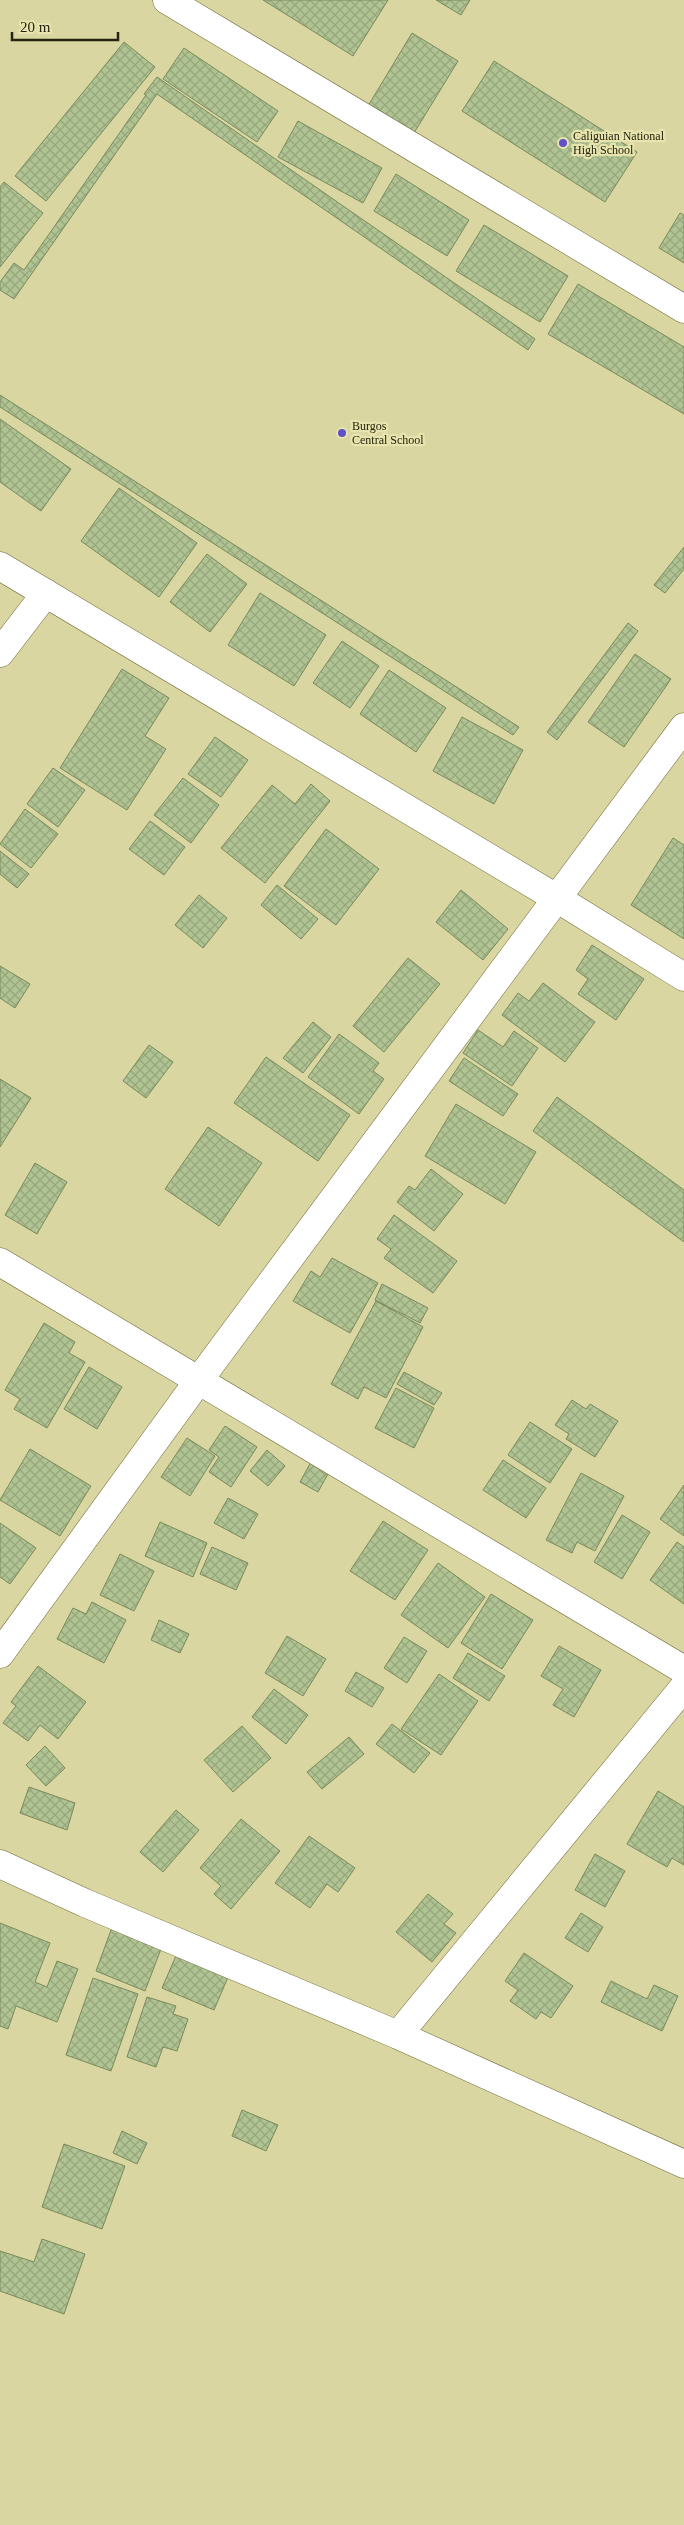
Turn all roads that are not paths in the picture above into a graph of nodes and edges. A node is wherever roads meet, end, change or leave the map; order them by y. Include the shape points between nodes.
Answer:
1 (167, 0) edge
2 (684, 309) edge
3 (0, 566) edge
4 (46, 593) junction
5 (0, 653) edge
6 (684, 727) edge
7 (558, 899) junction
8 (684, 977) edge
9 (0, 1262) edge
10 (199, 1380) junction
11 (0, 1654) edge
12 (684, 1670) edge
13 (684, 1687) edge
14 (0, 1864) edge
15 (398, 2035) junction
16 (684, 2164) edge

1 - 2 street
3 - 4 street
4 - 5 street
4 - 7 street
6 - 7 street
7 - 8 street
7 - 10 street
9 - 10 street
10 - 11 street
10 - 12 street
13 - 15 street
14 - 15 street
15 - 16 street

